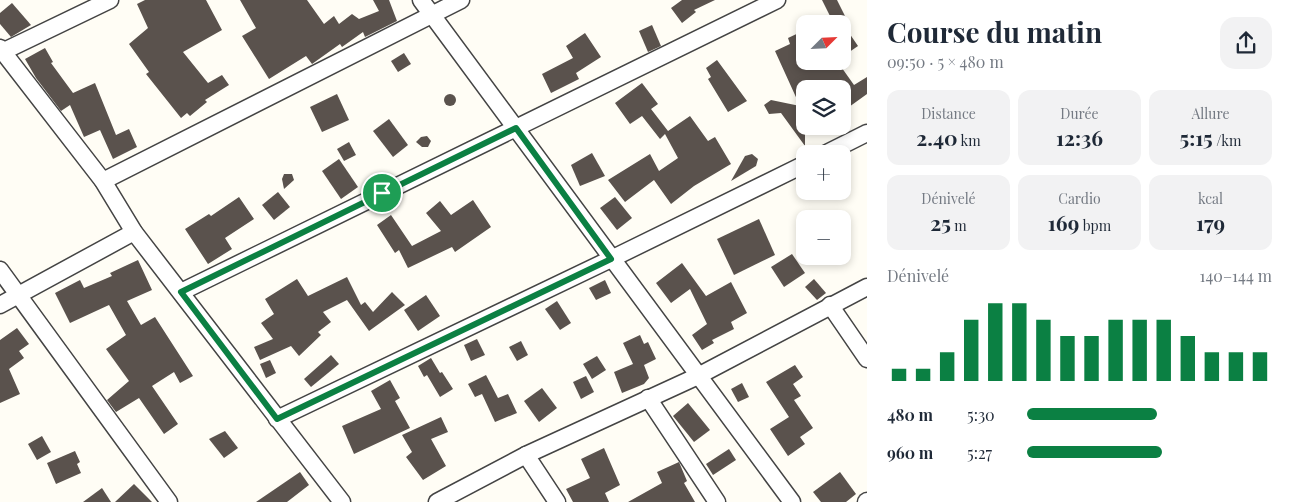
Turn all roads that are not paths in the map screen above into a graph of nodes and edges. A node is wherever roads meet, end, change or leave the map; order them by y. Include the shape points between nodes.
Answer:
1 (110, 0) edge
2 (421, 0) edge
3 (462, 0) edge
4 (777, 0) edge
5 (432, 14) junction
6 (1, 51) edge
7 (516, 128) junction
8 (867, 133) edge
9 (843, 145) edge
10 (796, 168) edge
11 (103, 181) junction
12 (134, 232) junction
13 (611, 259) junction
14 (0, 270) edge
15 (867, 287) edge
16 (181, 292) junction
17 (18, 295) junction
18 (0, 304) edge
19 (830, 305) junction
20 (867, 360) edge
21 (698, 376) junction
22 (648, 398) junction
23 (277, 419) junction
24 (526, 455) junction
25 (169, 502) edge
26 (342, 502) edge
27 (437, 502) edge
28 (557, 502) edge
29 (717, 502) edge
30 (792, 502) edge

1 - 6 street
2 - 5 street
3 - 5 street
4 - 7 street
5 - 7 street
5 - 11 street
6 - 11 street
7 - 13 street
7 - 16 street
8 - 9 street
10 - 13 street
11 - 12 street
12 - 16 street
12 - 17 street
13 - 21 street
13 - 23 street
14 - 17 street
15 - 19 street
16 - 23 street
17 - 18 street
17 - 25 street
19 - 20 street
19 - 21 street
21 - 22 street
21 - 30 street
22 - 24 street
22 - 29 street
23 - 26 street
24 - 27 street
24 - 28 street

